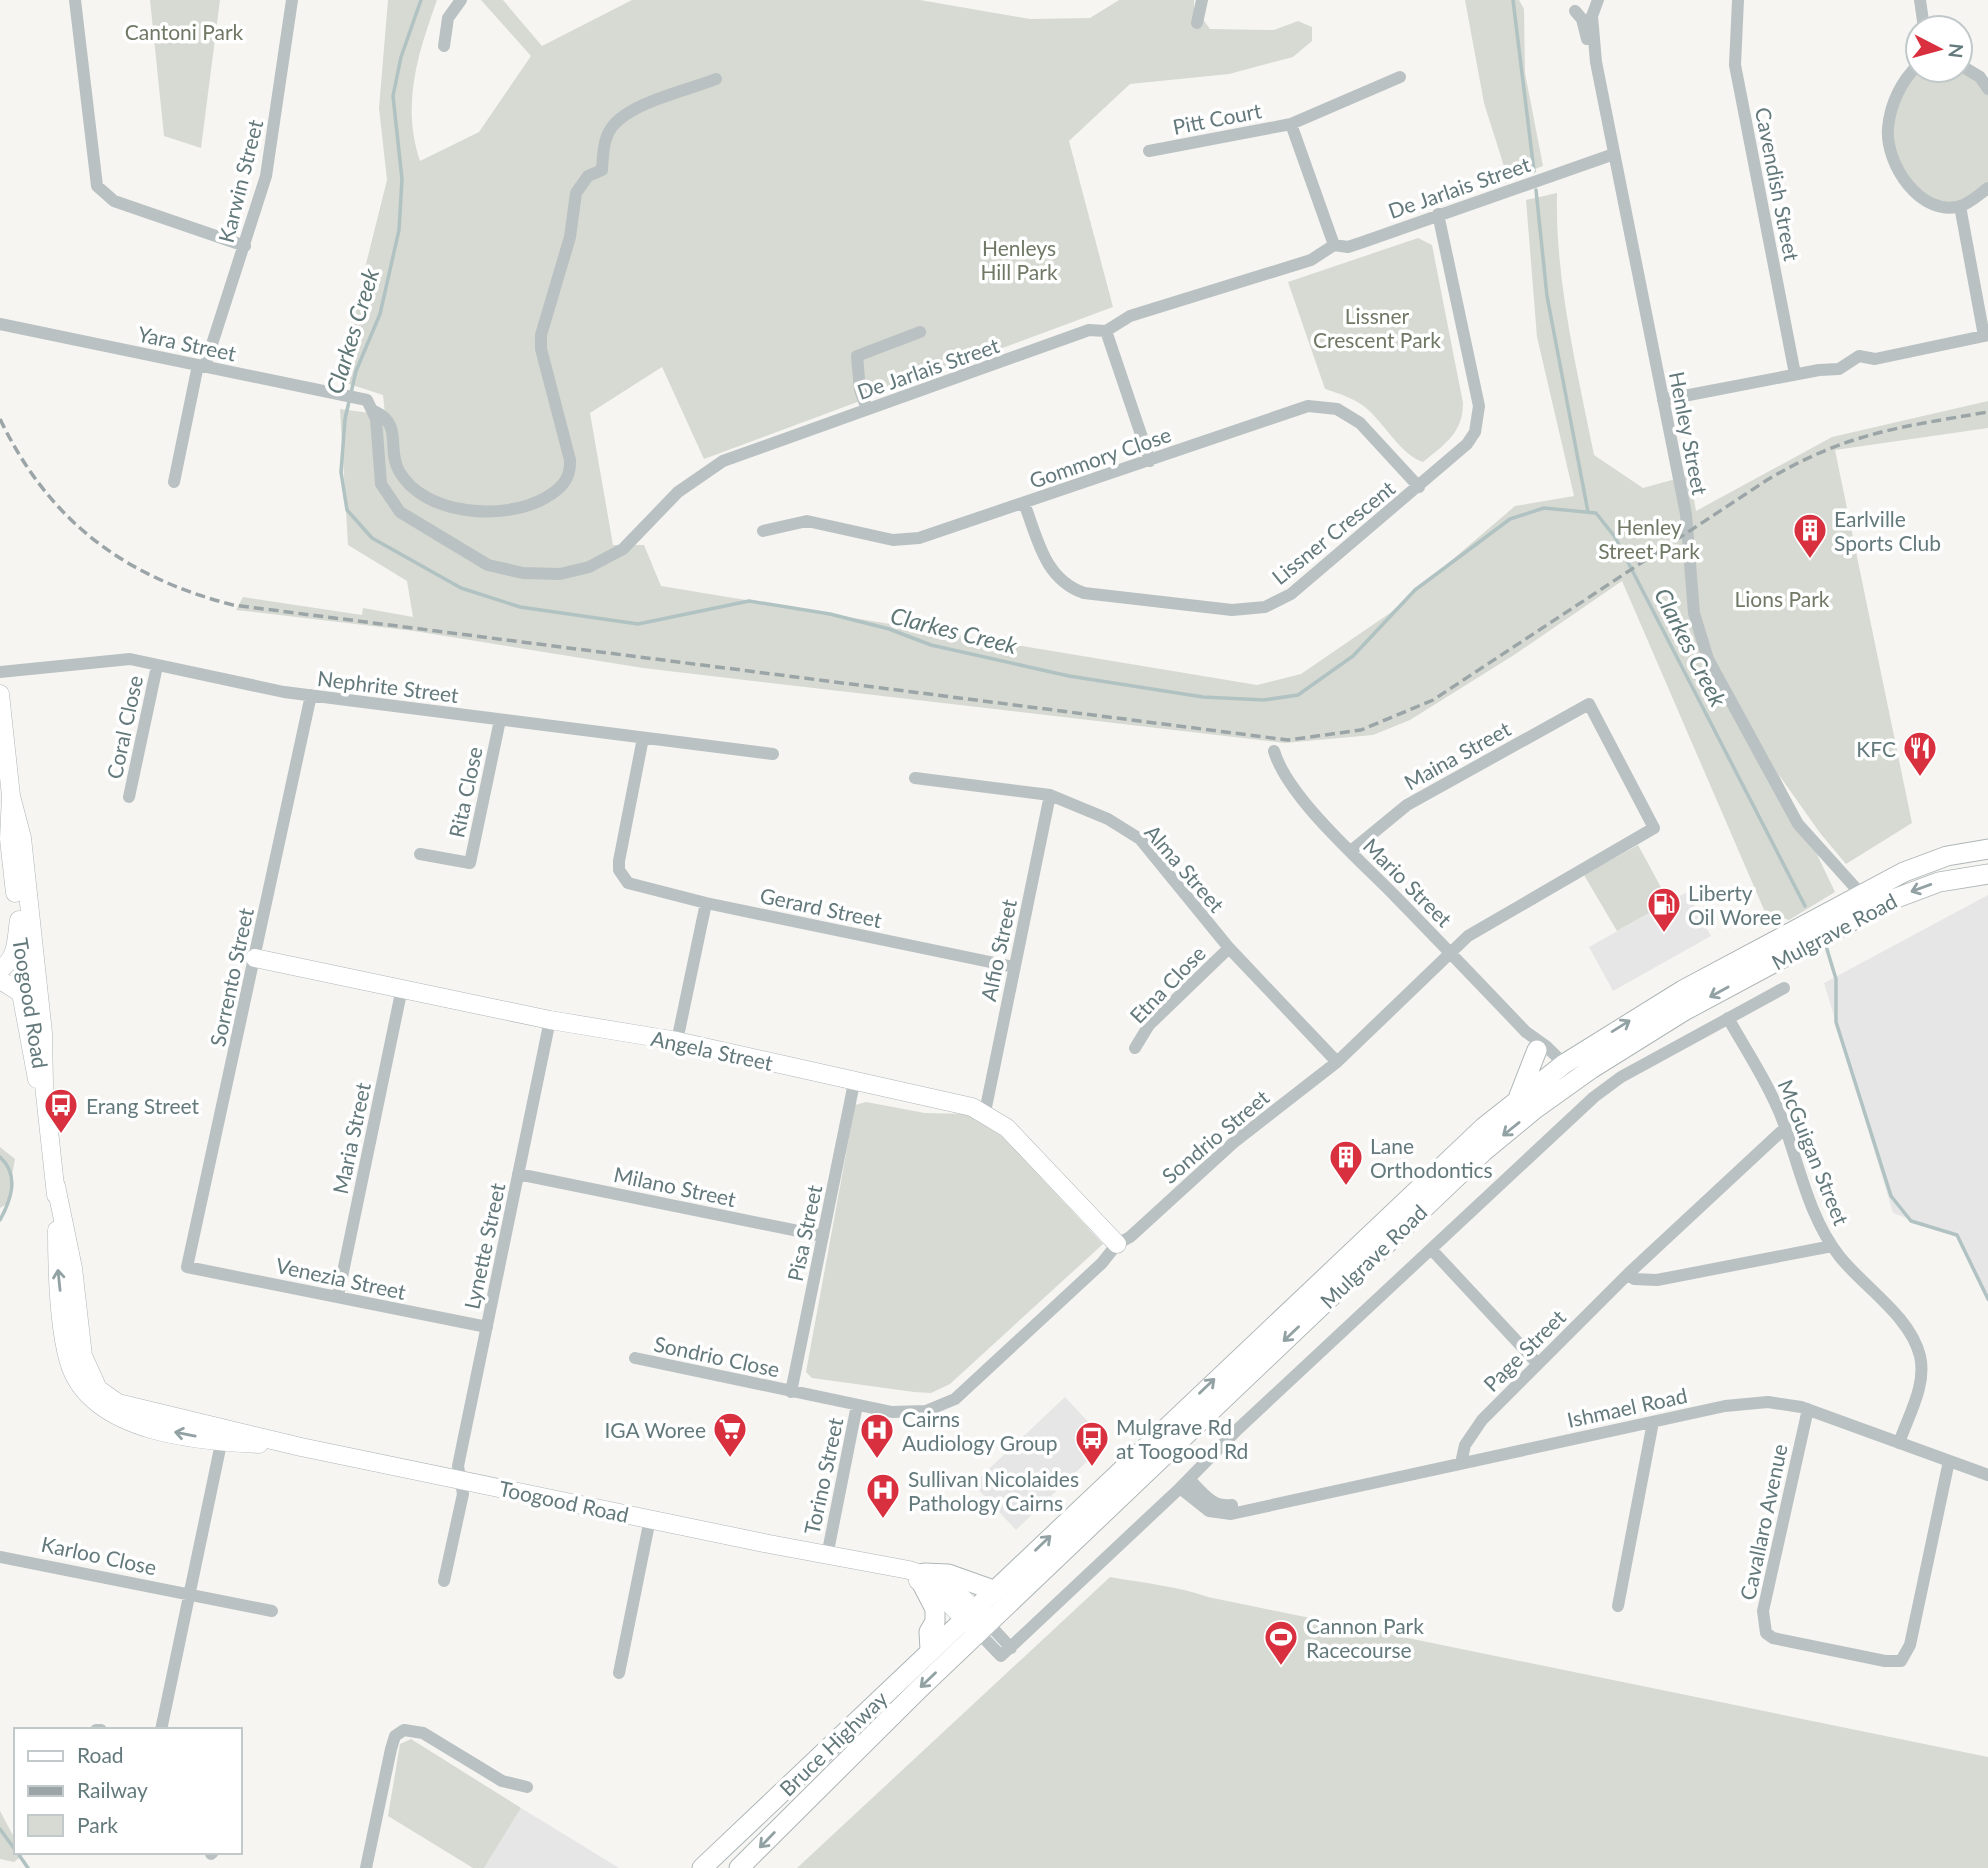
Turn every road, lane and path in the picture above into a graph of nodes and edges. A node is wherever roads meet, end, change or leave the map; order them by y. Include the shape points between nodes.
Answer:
1 (75, 0) edge
2 (292, 0) edge
3 (461, 0) edge
4 (1202, 0) edge
5 (1738, 0) edge
6 (1596, 4) edge
7 (1572, 5) edge
8 (1197, 23) dead end
9 (444, 46) dead end
10 (1596, 62) junction
11 (1974, 73) edge
12 (1400, 77) dead end
13 (716, 79) dead end
14 (1904, 84) edge
15 (1988, 89) edge
16 (1291, 124) junction
17 (1149, 151) dead end
18 (1614, 154) junction
19 (1988, 188) edge
20 (1960, 206) junction
21 (1438, 214) junction
22 (1334, 245) junction
23 (245, 246) junction
24 (0, 324) edge
25 (1106, 331) junction
26 (920, 332) dead end
27 (1986, 336) edge
28 (202, 365) junction
29 (1795, 374) junction
30 (1663, 400) junction
31 (368, 403) junction
32 (867, 409) junction
33 (1150, 461) junction
34 (174, 482) dead end
35 (1419, 486) junction
36 (1024, 503) junction
37 (763, 531) dead end
38 (157, 666) junction
39 (0, 672) edge
40 (0, 694) edge
41 (311, 695) junction
42 (500, 720) junction
43 (643, 738) junction
44 (1274, 751) dead end
45 (773, 754) dead end
46 (915, 778) dead end
47 (1050, 794) junction
48 (11, 796) junction
49 (129, 797) dead end
50 (1654, 828) joint
51 (1988, 849) edge
52 (1351, 851) junction
53 (421, 854) dead end
54 (1988, 874) edge
55 (1861, 894) junction
56 (706, 903) junction
57 (19, 920) junction
58 (1229, 948) junction
59 (1450, 951) junction
60 (255, 958) junction
61 (1014, 967) junction
62 (0, 969) edge
63 (30, 973) junction
64 (0, 978) edge
65 (402, 988) junction
66 (1784, 988) dead end
67 (1728, 1017) junction
68 (550, 1020) junction
69 (1526, 1032) junction
70 (677, 1041) junction
71 (1135, 1048) dead end
72 (1536, 1050) junction
73 (1337, 1062) junction
74 (1565, 1076) junction
75 (854, 1083) junction
76 (1517, 1100) junction
77 (985, 1112) junction
78 (1785, 1128) junction
79 (50, 1130) junction
80 (518, 1174) junction
81 (823, 1236) junction
82 (1116, 1244) junction
83 (1832, 1246) junction
84 (1432, 1249) junction
85 (187, 1266) joint
86 (1628, 1274) junction
87 (338, 1297) junction
88 (486, 1328) junction
89 (635, 1358) dead end
90 (1538, 1364) junction
91 (791, 1392) junction
92 (858, 1405) junction
93 (1808, 1409) junction
94 (1653, 1422) junction
95 (223, 1434) junction
96 (1899, 1443) junction
97 (1949, 1461) junction
98 (1461, 1463) junction
99 (1988, 1475) edge
100 (461, 1480) junction
101 (1184, 1483) junction
102 (650, 1519) junction
103 (827, 1556) junction
104 (0, 1557) edge
105 (923, 1578) junction
106 (444, 1581) dead end
107 (993, 1590) junction
108 (191, 1594) junction
109 (1618, 1606) dead end
110 (272, 1611) dead end
111 (976, 1620) junction
112 (930, 1650) junction
113 (619, 1673) dead end
114 (161, 1728) edge
115 (527, 1787) dead end
116 (366, 1868) edge
117 (702, 1868) edge
118 (739, 1868) edge

1 - 23 street via 97,186 114,201
2 - 23 street, Karwin Street via 273,139
3 - 9 street via 448,18
4 - 8 street
5 - 29 street, Cavendish Street via 1735,65
6 - 7 street via 1585,13
6 - 10 street, Henley Street via 1592,22
7 - 10 street, Henley Street via 1582,19
10 - 18 street, Henley Street
11 - 15 street
12 - 16 street, Pitt Court
13 - 31 street via 632,111 615,124 605,143 602,170 588,176 576,193 570,237 541,335 570,460 570,475 558,490 521,510 505,512 469,510 429,499 402,476 396,464 392,425
14 - 20 street via 1888,129 1891,150 1910,188 1921,197
16 - 17 street, Pitt Court
16 - 22 street, Pitt Court
18 - 21 street, De Jarlais Street
18 - 30 street, Henley Street
19 - 20 street
20 - 27 street
21 - 22 street, De Jarlais Street via 1349,247
21 - 35 street, Lissner Crescent via 1479,407 1468,444
22 - 25 street, De Jarlais Street via 1321,256 1130,316
23 - 28 street, Karwin Street
24 - 28 street, Yara Street
25 - 32 street, De Jarlais Street via 1089,330
25 - 33 street
26 - 32 street via 857,356
27 - 29 street via 1875,359 1859,356 1839,369
28 - 31 street, Yara Street
28 - 34 street, Karwin Street
29 - 30 street
30 - 55 street, Henley Street via 1687,523 1694,613 1708,659 1798,824
31 - 32 street, De Jarlais Street via 378,471 394,507 473,558 504,570 544,575 574,572 609,558 636,538 678,492 723,461
33 - 35 street, Gommory Close via 1308,406 1337,409 1360,423
33 - 36 street, Gommory Close
35 - 36 street, Lissner Crescent via 1291,594 1248,611 1070,588 1049,570
36 - 37 street, Gommory Close via 905,540 807,521
38 - 39 street, Nephrite Street via 130,659
38 - 41 street, Nephrite Street
38 - 49 street, Coral Close
40 - 48 street, Toogood Road
41 - 42 street, Nephrite Street
41 - 60 street, Sorrento Street
42 - 43 street, Nephrite Street
42 - 53 street, Rita Close via 470,863
43 - 45 street, Nephrite Street
43 - 56 street, Gerard Street via 619,860 623,878 635,887
44 - 52 street, Mario Street via 1279,768
46 - 47 street, Alma Street
47 - 58 street, Alma Street via 1108,819 1140,839
47 - 61 street, Alfio Street
48 - 57 street, Toogood Road via 9,839
48 - 63 street, Toogood Road via 22,838
50 - 52 street, Maina Street via 1589,704 1407,805
50 - 59 street, Sondrio Street via 1493,919
51 - 55 main road, Mulgrave Road via 1927,863
52 - 59 street, Mario Street
54 -> 74 main road, Mulgrave Road via 1939,882 1891,900
74 -> 55 main road, Mulgrave Road via 1649,1008
56 - 61 street, Gerard Street
56 - 70 street
57 - 62 street via 14,953
57 - 63 street, Toogood Road
58 - 71 street, Etna Close via 1149,1025
58 - 73 street, Alma Street
59 - 69 street, Mario Street
59 - 73 street, Sondrio Street
60 - 65 street, Angela Street
60 - 85 street, Sorrento Street
61 - 77 street, Alfio Street
63 - 64 street
63 - 79 street, Toogood Road via 43,1033
64 - 79 street via 21,993 32,1062
65 - 68 street, Angela Street
65 - 87 street, Maria Street
66 - 67 street, Mulgrave Road
67 - 78 street, McGuigan Street
67 - 84 street, Mulgrave Road via 1594,1097
68 - 70 street, Angela Street
68 - 80 street, Lynette Street
69 - 72 street, Mario Street
69 - 74 street, Mario Street via 1540,1040
70 - 75 street, Angela Street
72 - 74 street, Mario Street
72 - 76 main road
73 - 82 street, Sondrio Street via 1233,1143 1130,1237
74 - 76 main road, Mulgrave Road
74 -> 111 main road, Mulgrave Road
75 - 77 street, Angela Street
75 - 81 street, Pisa Street
107 -> 76 main road, Mulgrave Road via 1420,1183
77 - 82 street, Angela Street via 1007,1128
78 - 83 street, McGuigan Street
78 - 86 street, Page Street
79 - 95 street, Toogood Road via 83,1356 98,1389 118,1403
80 - 81 street, Milano Street
80 - 88 street, Lynette Street
81 - 91 street, Pisa Street
82 - 92 street, Sondrio Street via 1102,1264 955,1399 915,1413
83 - 86 street via 1657,1280 1634,1279
83 - 96 street, McGuigan Street via 1916,1345 1920,1386
84 - 90 street
84 - 101 street, Mulgrave Road
85 - 87 street, Venezia Street
86 - 90 street, Page Street
87 - 88 street, Venezia Street
88 - 100 street, Lynette Street via 458,1466
89 - 91 street, Sondrio Close
90 - 98 street, Page Street via 1475,1428
91 - 92 street, Sondrio Street
92 - 103 street, Torino Street
93 - 94 street, Ishmael Road via 1750,1402
93 - 96 street, Ishmael Road
93 - 97 street, Cavallaro Avenue via 1763,1611 1766,1633 1773,1637 1894,1662 1907,1655
94 - 98 street, Ishmael Road
94 - 109 street
95 - 100 street, Toogood Road
95 - 108 street
96 - 97 street, Ishmael Road
97 - 99 street, Ishmael Road
98 - 101 street, Ishmael Road via 1267,1503 1220,1506
100 - 102 street, Toogood Road
100 - 106 street, Lynette Street via 463,1494
101 - 111 street, Mulgrave Road via 1006,1652
102 - 103 street, Toogood Road
102 - 113 street
103 - 105 street, Toogood Road via 850,1566
104 - 108 street, Karloo Close
105 - 107 main road via 948,1574
105 - 111 street, Toogood Road
105 - 112 main road via 935,1609
107 - 111 main road, Mulgrave Road
108 - 110 street, Karloo Close
108 - 114 street
111 - 112 main road, Bruce Highway
111 -> 118 main road, Bruce Highway
112 - 117 main road, Bruce Highway
115 - 116 street via 502,1781 423,1733 404,1730 395,1736 391,1749

